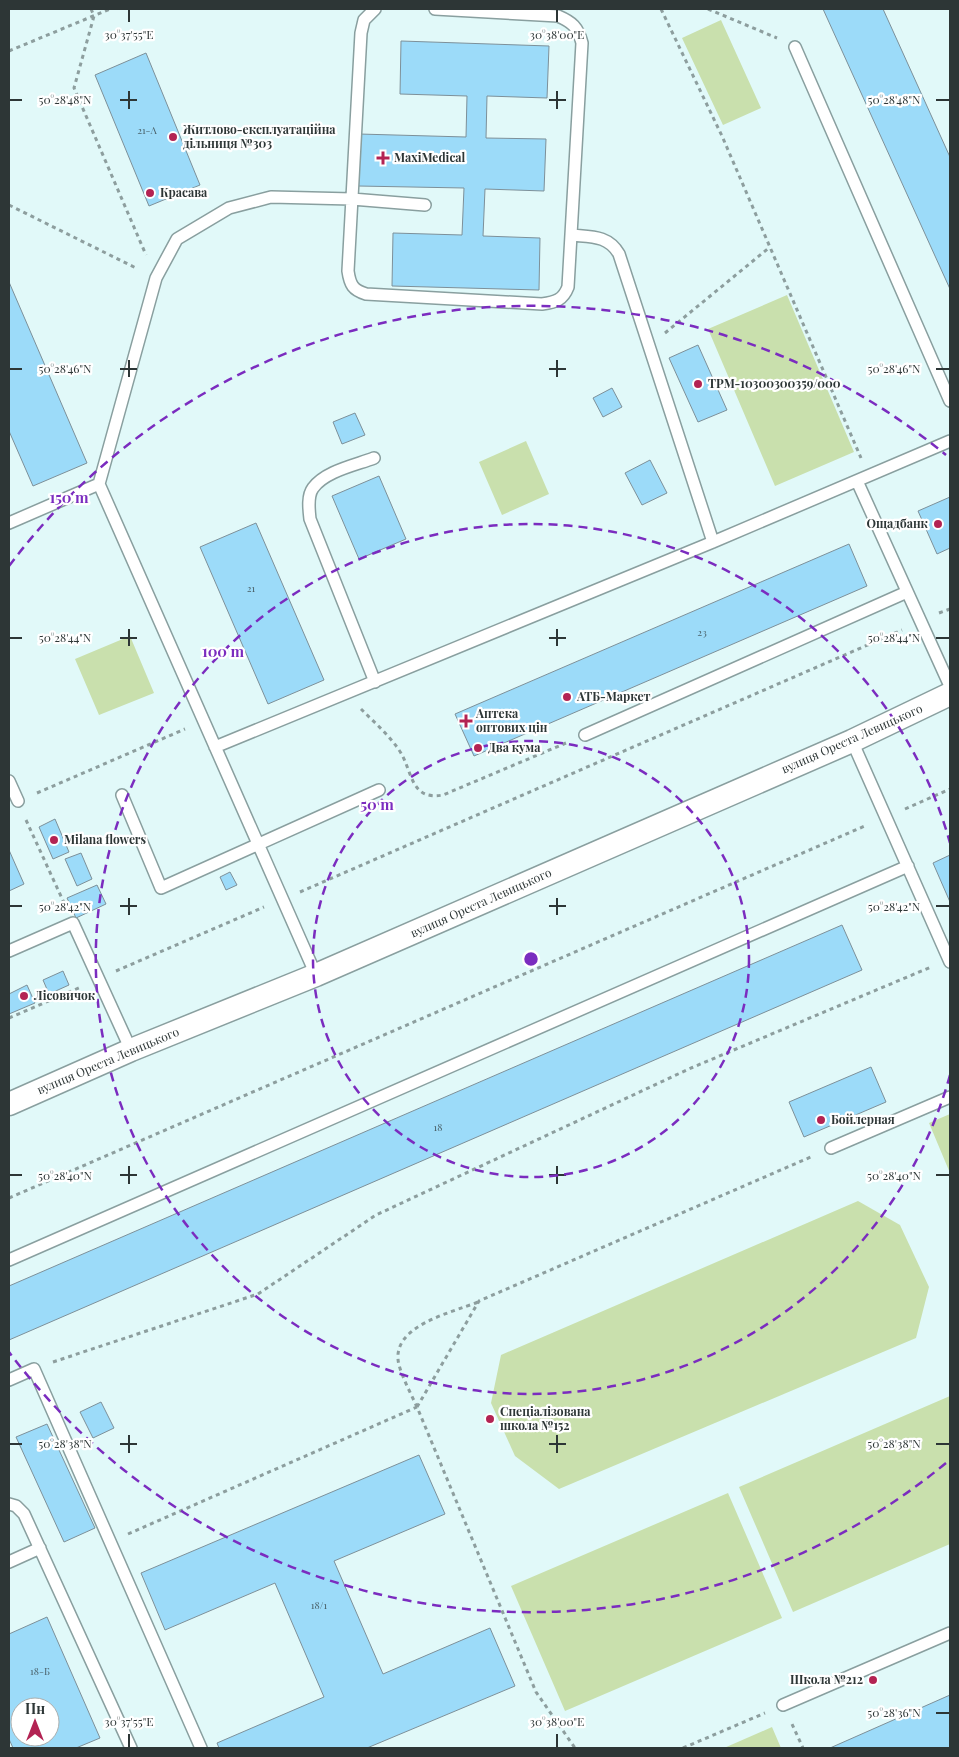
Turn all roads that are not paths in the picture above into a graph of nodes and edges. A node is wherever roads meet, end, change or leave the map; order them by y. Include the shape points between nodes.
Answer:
1 (375, 9) edge
2 (435, 9) edge
3 (796, 47) road end
4 (352, 199) junction
5 (425, 205) dead end
6 (571, 235) junction
7 (950, 401) edge
8 (950, 441) edge
9 (374, 458) dead end
10 (857, 481) junction
11 (99, 484) junction
12 (10, 519) edge
13 (713, 542) junction
14 (907, 592) junction
15 (375, 682) junction
16 (950, 686) edge
17 (950, 694) edge
18 (585, 735) road end
19 (852, 740) junction
20 (215, 747) junction
21 (9, 782) edge
22 (379, 790) dead end
23 (122, 795) dead end
24 (18, 801) road end
25 (908, 866) junction
26 (9, 951) edge
27 (950, 960) edge
28 (316, 975) junction
29 (131, 1050) junction
30 (950, 1097) edge
31 (9, 1104) edge
32 (831, 1148) road end
33 (9, 1260) edge
34 (9, 1380) edge
35 (9, 1504) edge
36 (40, 1548) junction
37 (9, 1562) edge
38 (950, 1633) edge
39 (783, 1704) road end
40 (131, 1748) edge
41 (201, 1748) edge

1 - 4 lane via 364,20 361,33
2 - 6 lane via 558,16 571,22 579,31 582,43
3 - 7 lane
4 - 5 lane
4 - 6 lane via 348,271 350,283 366,294 542,304 556,302 568,287
4 - 11 lane via 271,197 229,208 177,239 156,278
6 - 13 lane via 596,237 614,244 619,254
8 - 10 lane
9 - 15 lane via 328,476 313,488 309,503 310,519
10 - 13 lane
10 - 14 lane
11 - 12 lane
11 - 20 lane
13 - 15 lane
14 - 16 lane
14 - 18 lane
15 - 20 lane
17 - 19 street, вулиця Ореста Левицького
19 - 25 lane
19 - 28 street, вулиця Ореста Левицького
20 - 28 lane
21 - 24 lane
22 - 23 lane via 161,888
25 - 27 lane
25 - 33 lane
26 - 29 lane via 73,922
28 - 29 street, вулиця Ореста Левицького
29 - 31 street, вулиця Ореста Левицького
30 - 32 lane
34 - 41 lane via 34,1369
35 - 36 lane via 24,1514
36 - 37 lane
36 - 40 lane
38 - 39 lane

